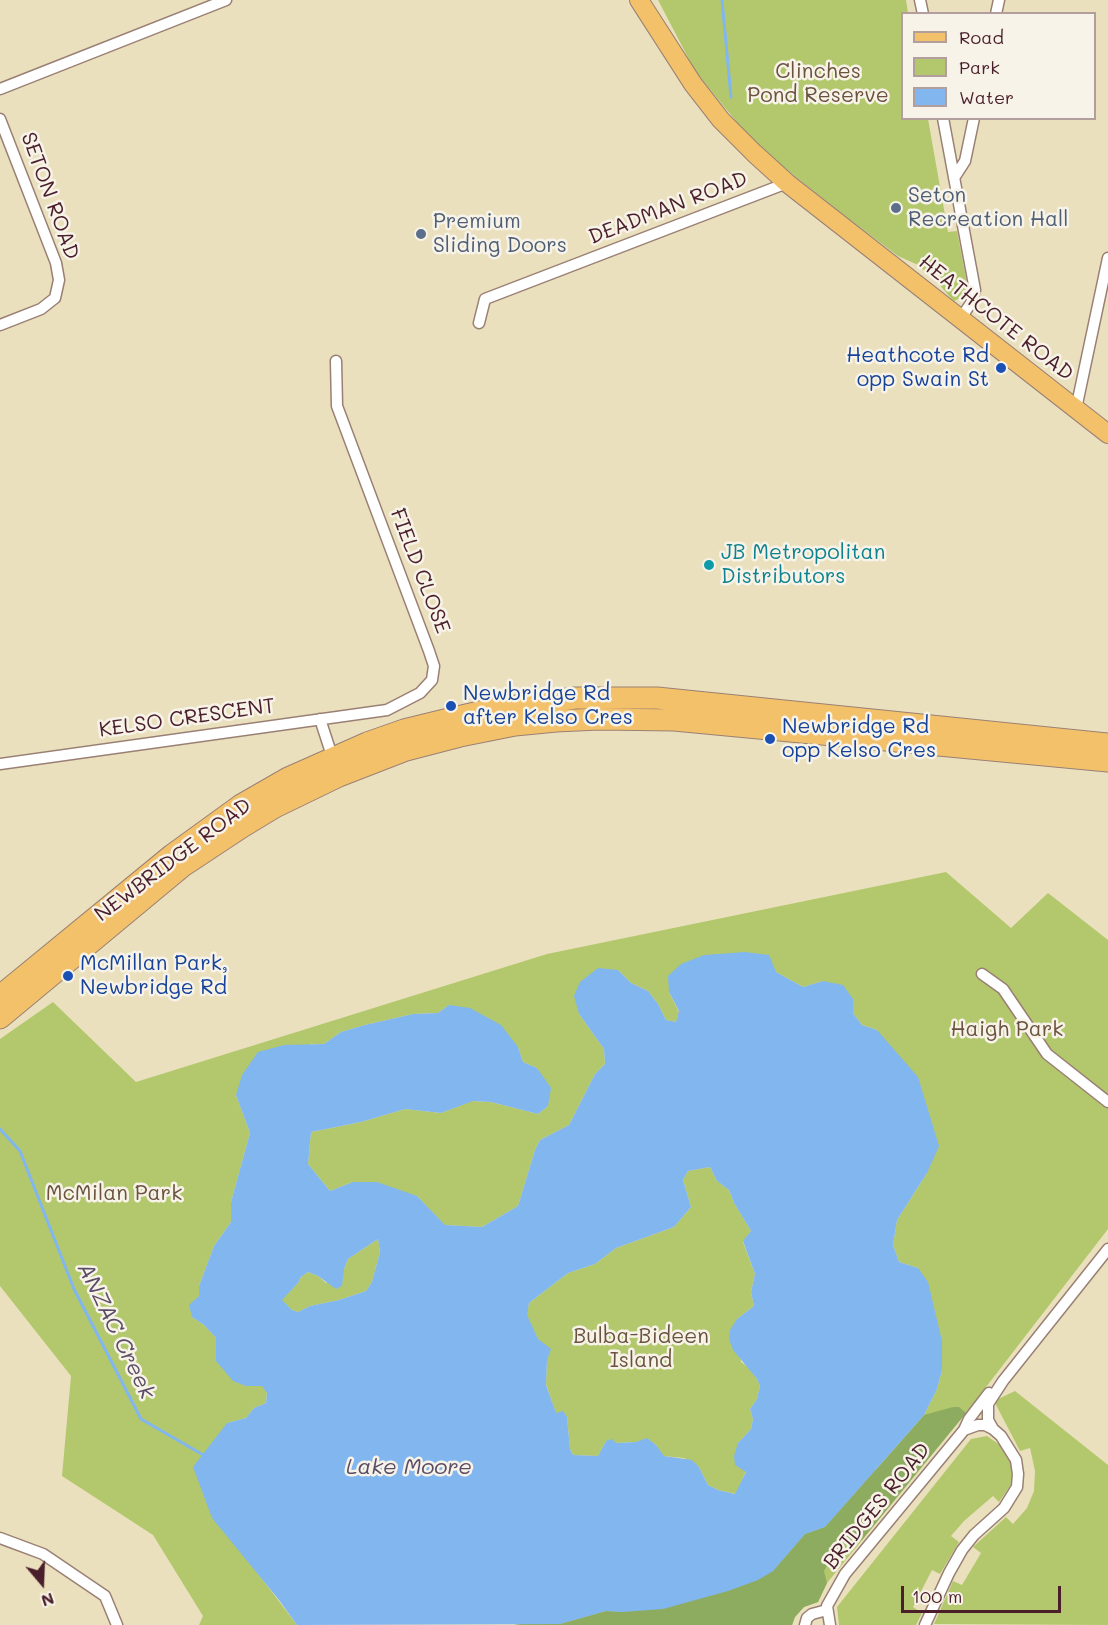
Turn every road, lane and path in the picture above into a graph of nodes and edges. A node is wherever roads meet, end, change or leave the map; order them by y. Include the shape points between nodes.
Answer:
1 (226, 0) edge
2 (639, 0) edge
3 (0, 89) edge
4 (0, 118) edge
5 (943, 120) edge
6 (974, 120) edge
7 (954, 178) junction
8 (787, 183) junction
9 (1108, 258) edge
10 (961, 318) junction
11 (479, 322) dead end
12 (0, 325) edge
13 (336, 361) dead end
14 (1076, 409) junction
15 (1108, 434) edge
16 (320, 719) junction
17 (1108, 744) edge
18 (1108, 761) edge
19 (0, 764) edge
20 (336, 766) junction
21 (982, 974) dead end
22 (0, 996) edge
23 (0, 1018) edge
24 (1108, 1102) edge
25 (1108, 1249) edge
26 (995, 1393) junction
27 (993, 1429) junction
28 (964, 1430) junction
29 (0, 1538) edge
30 (827, 1611) junction
31 (117, 1625) edge
32 (805, 1625) edge
33 (830, 1625) edge
34 (925, 1625) edge

1 - 3 street
2 - 8 main road, HEATHCOTE ROAD via 721,120
4 - 12 street, SETON ROAD via 59,280 55,297 41,309
5 - 7 street
6 - 7 street via 965,161
7 - 10 street via 975,290
8 - 10 main road, HEATHCOTE ROAD
8 - 11 street, DEADMAN ROAD via 485,299
9 - 14 street
10 - 14 main road, HEATHCOTE ROAD
13 - 16 street, FIELD CLOSE via 337,406 434,666 432,680 420,693 387,710
14 - 15 main road, HEATHCOTE ROAD
16 - 19 street, KELSO CRESCENT
16 - 20 street
17 - 20 highway, NEWBRIDGE ROAD via 719,703 575,698 488,710 404,730
18 - 20 highway, NEWBRIDGE ROAD via 753,726 599,719 525,724
20 - 22 highway, NEWBRIDGE ROAD via 250,800 206,829
20 - 23 highway, NEWBRIDGE ROAD via 201,854
21 - 24 street via 1003,989 1047,1054
25 - 26 street, BRIDGES ROAD
26 - 27 street via 987,1412
26 - 28 street, BRIDGES ROAD via 989,1392
27 - 28 street via 978,1425
27 - 34 street via 1016,1460 1017,1487 1004,1508 962,1550
28 - 30 street, BRIDGES ROAD via 845,1574
29 - 31 street via 43,1554 105,1596
30 - 32 street via 812,1614
30 - 33 street

